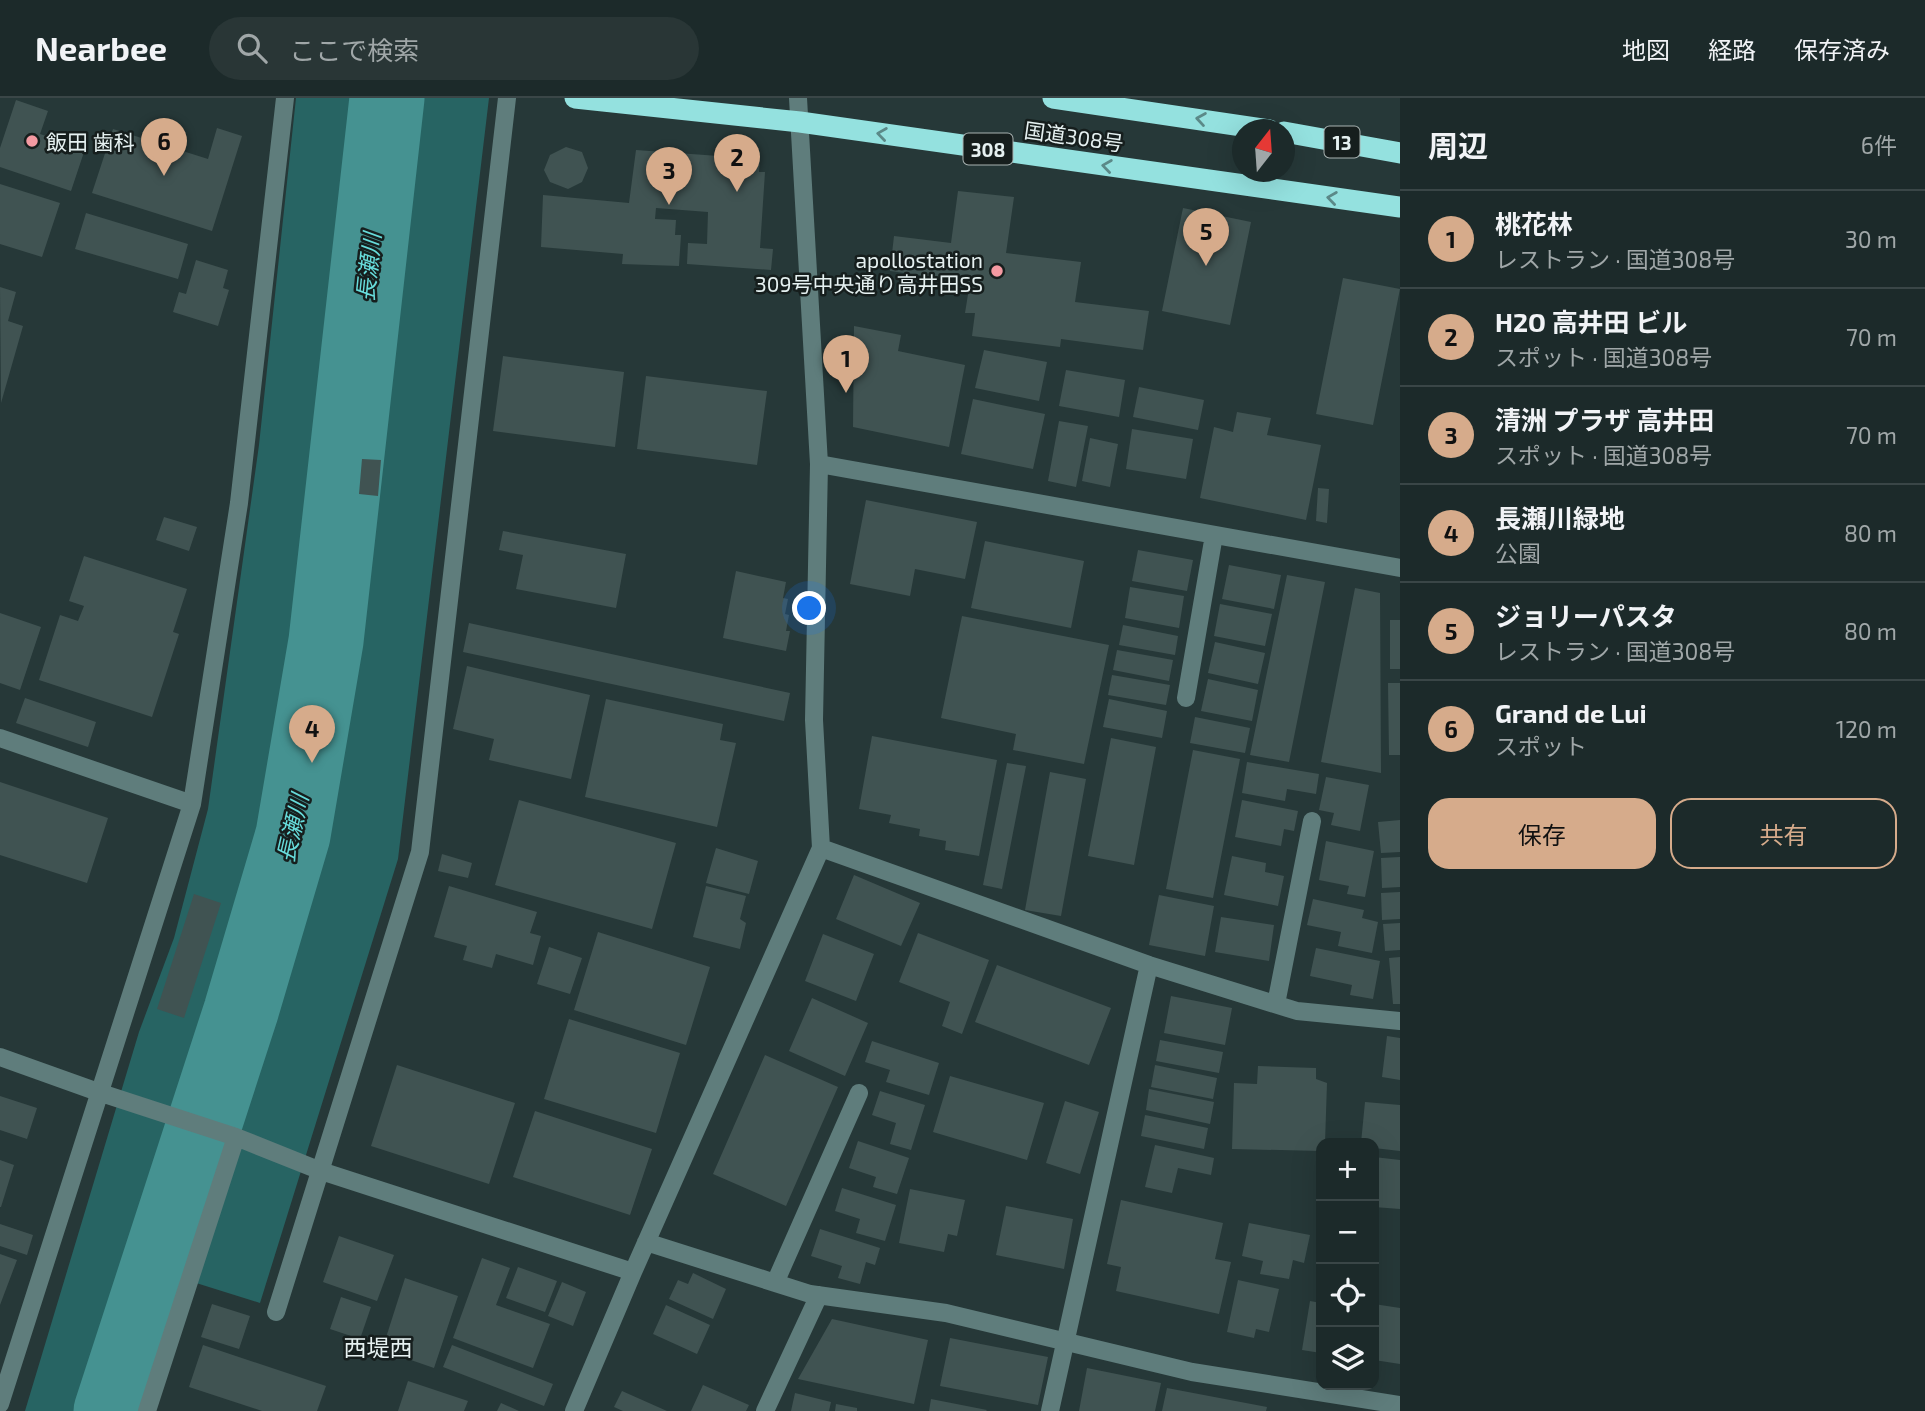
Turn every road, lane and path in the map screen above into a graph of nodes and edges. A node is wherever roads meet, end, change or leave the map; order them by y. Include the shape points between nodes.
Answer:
1 (285, 98) edge
2 (507, 98) edge
3 (575, 98) edge
4 (798, 98) edge
5 (1054, 98) edge
6 (800, 122) junction
7 (1232, 124) edge
8 (1295, 134) edge
9 (1400, 153) edge
10 (1400, 207) edge
11 (819, 464) junction
12 (1214, 535) junction
13 (1400, 568) edge
14 (1186, 698) dead end
15 (0, 738) edge
16 (192, 804) junction
17 (1312, 821) dead end
18 (821, 848) junction
19 (1149, 965) junction
20 (1276, 1004) junction
21 (1400, 1021) edge
22 (0, 1057) edge
23 (98, 1092) junction
24 (859, 1093) dead end
25 (231, 1135) junction
26 (321, 1171) junction
27 (646, 1242) junction
28 (633, 1272) junction
29 (775, 1283) junction
30 (819, 1295) junction
31 (276, 1312) dead end
32 (1066, 1340) junction
33 (0, 1404) edge
34 (1400, 1405) edge
35 (147, 1411) edge
36 (574, 1411) edge
37 (765, 1411) edge
38 (1050, 1411) edge

1 - 16 street via 239,503
2 - 26 street via 420,852
3 - 6 highway, 国道308号 / 308
4 - 6 street
7 -> 5 highway
10 -> 6 highway, 国道308号 / 308
6 - 11 street
8 - 9 highway, 13
11 - 12 street
11 - 18 street via 814,720
12 - 13 street
12 - 14 street
15 - 16 street
16 - 23 street
17 - 20 street
18 - 19 street
18 - 27 street
19 - 20 street
19 - 32 street
20 - 21 street via 1297,1011
22 - 23 street
23 - 25 street
23 - 33 street
24 - 29 street
25 - 26 street
25 - 35 street
26 - 28 street
26 - 31 street
27 - 28 street
27 - 29 street
28 - 36 street
29 - 30 street
30 - 32 street via 946,1313
30 - 37 street
32 - 34 street via 1192,1372
32 - 38 street

